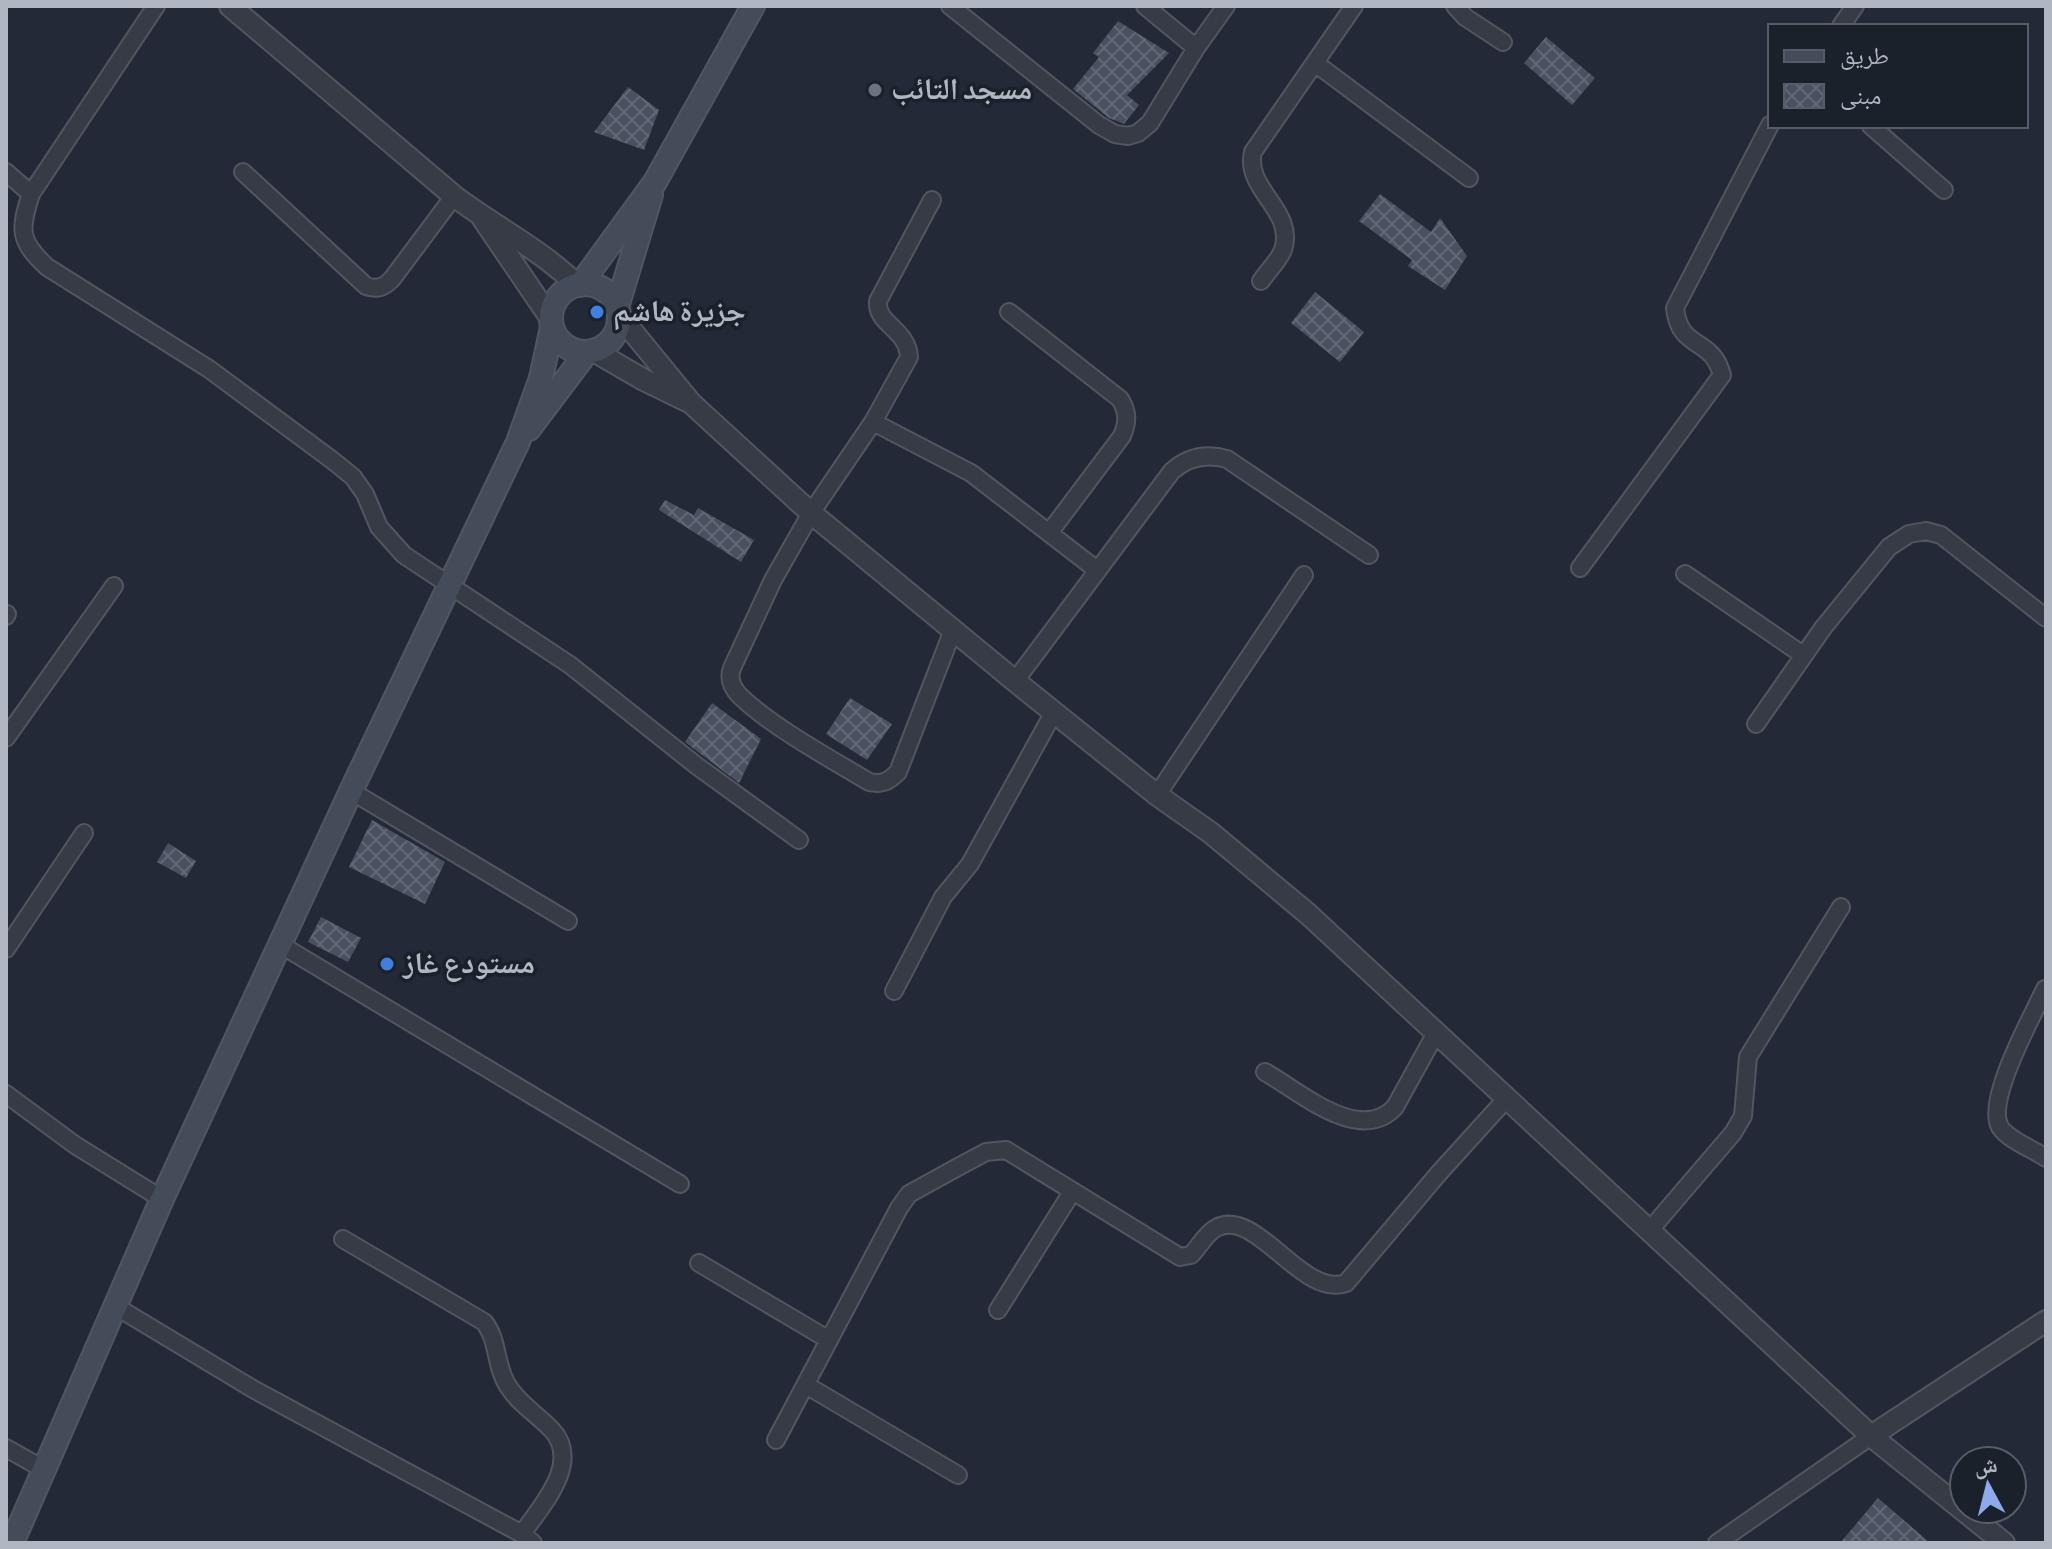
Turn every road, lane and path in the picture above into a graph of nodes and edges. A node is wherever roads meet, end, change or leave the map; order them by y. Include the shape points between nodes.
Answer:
1 (156, 6) edge
2 (230, 6) edge
3 (753, 6) edge
4 (950, 6) edge
5 (1145, 6) edge
6 (1226, 6) edge
7 (1354, 6) edge
8 (1455, 6) edge
9 (1855, 6) edge
10 (1842, 24) edge
11 (1503, 42) dead end
12 (1196, 48) junction
13 (1315, 63) junction
14 (1768, 128) edge
15 (1873, 128) edge
16 (6, 172) edge
17 (243, 172) dead end
18 (1469, 178) dead end
19 (655, 182) junction
20 (1944, 190) dead end
21 (31, 194) junction
22 (454, 196) junction
23 (932, 200) dead end
24 (480, 216) junction
25 (1261, 281) dead end
26 (578, 285) junction
27 (618, 311) junction
28 (1009, 312) dead end
29 (552, 323) junction
30 (590, 351) junction
31 (691, 403) junction
32 (873, 422) junction
33 (518, 442) junction
34 (811, 513) junction
35 (1049, 533) junction
36 (1369, 555) dead end
37 (1580, 568) dead end
38 (1097, 570) junction
39 (1685, 574) dead end
40 (1304, 575) dead end
41 (451, 585) junction
42 (114, 586) dead end
43 (2046, 618) edge
44 (953, 630) junction
45 (1803, 655) junction
46 (1015, 681) junction
47 (1054, 712) junction
48 (1756, 724) dead end
49 (6, 738) edge
50 (351, 791) junction
51 (1157, 795) junction
52 (84, 833) dead end
53 (799, 840) dead end
54 (1841, 907) dead end
55 (568, 921) dead end
56 (281, 945) junction
57 (6, 949) edge
58 (2045, 989) edge
59 (894, 991) dead end
60 (1437, 1031) junction
61 (1265, 1072) dead end
62 (1507, 1098) junction
63 (8, 1100) edge
64 (2046, 1158) edge
65 (680, 1184) dead end
66 (1072, 1192) junction
67 (162, 1199) junction
68 (1649, 1231) junction
69 (343, 1239) dead end
70 (699, 1263) dead end
71 (115, 1306) junction
72 (998, 1310) dead end
73 (2046, 1321) edge
74 (829, 1340) junction
75 (806, 1385) junction
76 (1871, 1436) junction
77 (776, 1440) dead end
78 (6, 1448) edge
79 (45, 1470) junction
80 (958, 1475) dead end
81 (528, 1539) edge
82 (12, 1543) edge
83 (1717, 1543) edge
84 (2004, 1543) edge

1 - 21 street
2 - 22 street
3 - 19 main road
4 - 12 street via 1115,134 1138,133 1150,123
5 - 12 street
6 - 12 street
7 - 13 street
8 - 11 street
9 - 10 street
13 - 18 street
13 - 25 street via 1253,152 1252,173 1282,219 1285,236 1282,251
14 - 37 street via 1675,308 1677,324 1687,338 1714,354 1722,375
15 - 20 street
16 - 21 street
17 - 22 street via 374,288 392,279
19 - 26 main road
19 - 27 main road
21 - 41 street via 22,221 24,237 40,261 209,369 332,460 365,494 388,540
22 - 24 street
23 - 32 street via 878,301 879,314 905,339 909,357
24 - 26 street
24 - 29 street
26 - 27 main road via 602,289
26 - 29 main road via 557,299
27 - 30 main road via 613,337
27 - 31 street
28 - 35 street via 1120,399 1126,410 1122,436
29 - 30 main road via 565,346
29 - 33 main road via 541,378
30 - 31 street
30 - 33 main road
31 - 34 street
32 - 34 street
32 - 35 street via 953,461
33 - 41 main road
34 - 44 street
34 - 44 street via 732,668 731,684 739,695 785,730 880,784 898,772
35 - 38 street
36 - 38 street via 1227,459 1213,455 1191,459 1172,471
38 - 46 street
39 - 45 street
40 - 51 street
41 - 50 main road
41 - 53 street via 570,665
42 - 49 street
43 - 45 street via 1941,535 1926,531 1889,547
44 - 46 street
45 - 48 street
46 - 47 street
47 - 51 street
47 - 59 street via 970,864 943,897
50 - 55 street
50 - 56 main road
51 - 60 street via 1308,914
52 - 57 street
54 - 68 street via 1748,1057 1743,1116 1733,1133
56 - 65 street
56 - 67 main road
58 - 64 street via 1996,1105 2006,1134
60 - 61 street via 1395,1107 1386,1117 1371,1121 1340,1116
60 - 62 street
62 - 66 street via 1346,1283 1337,1286 1314,1279 1245,1228 1230,1224 1217,1227 1191,1255 1180,1257
62 - 68 street
63 - 67 street
66 - 72 street
66 - 74 street via 1006,1150 997,1150 909,1194
67 - 71 main road
68 - 76 street
69 - 81 street via 484,1322 509,1388 562,1445 556,1484
70 - 74 street
71 - 79 main road
71 - 81 street via 253,1389
73 - 76 street
74 - 75 street
75 - 77 street
75 - 80 street
76 - 83 street
76 - 84 street
78 - 79 street
79 - 82 main road

